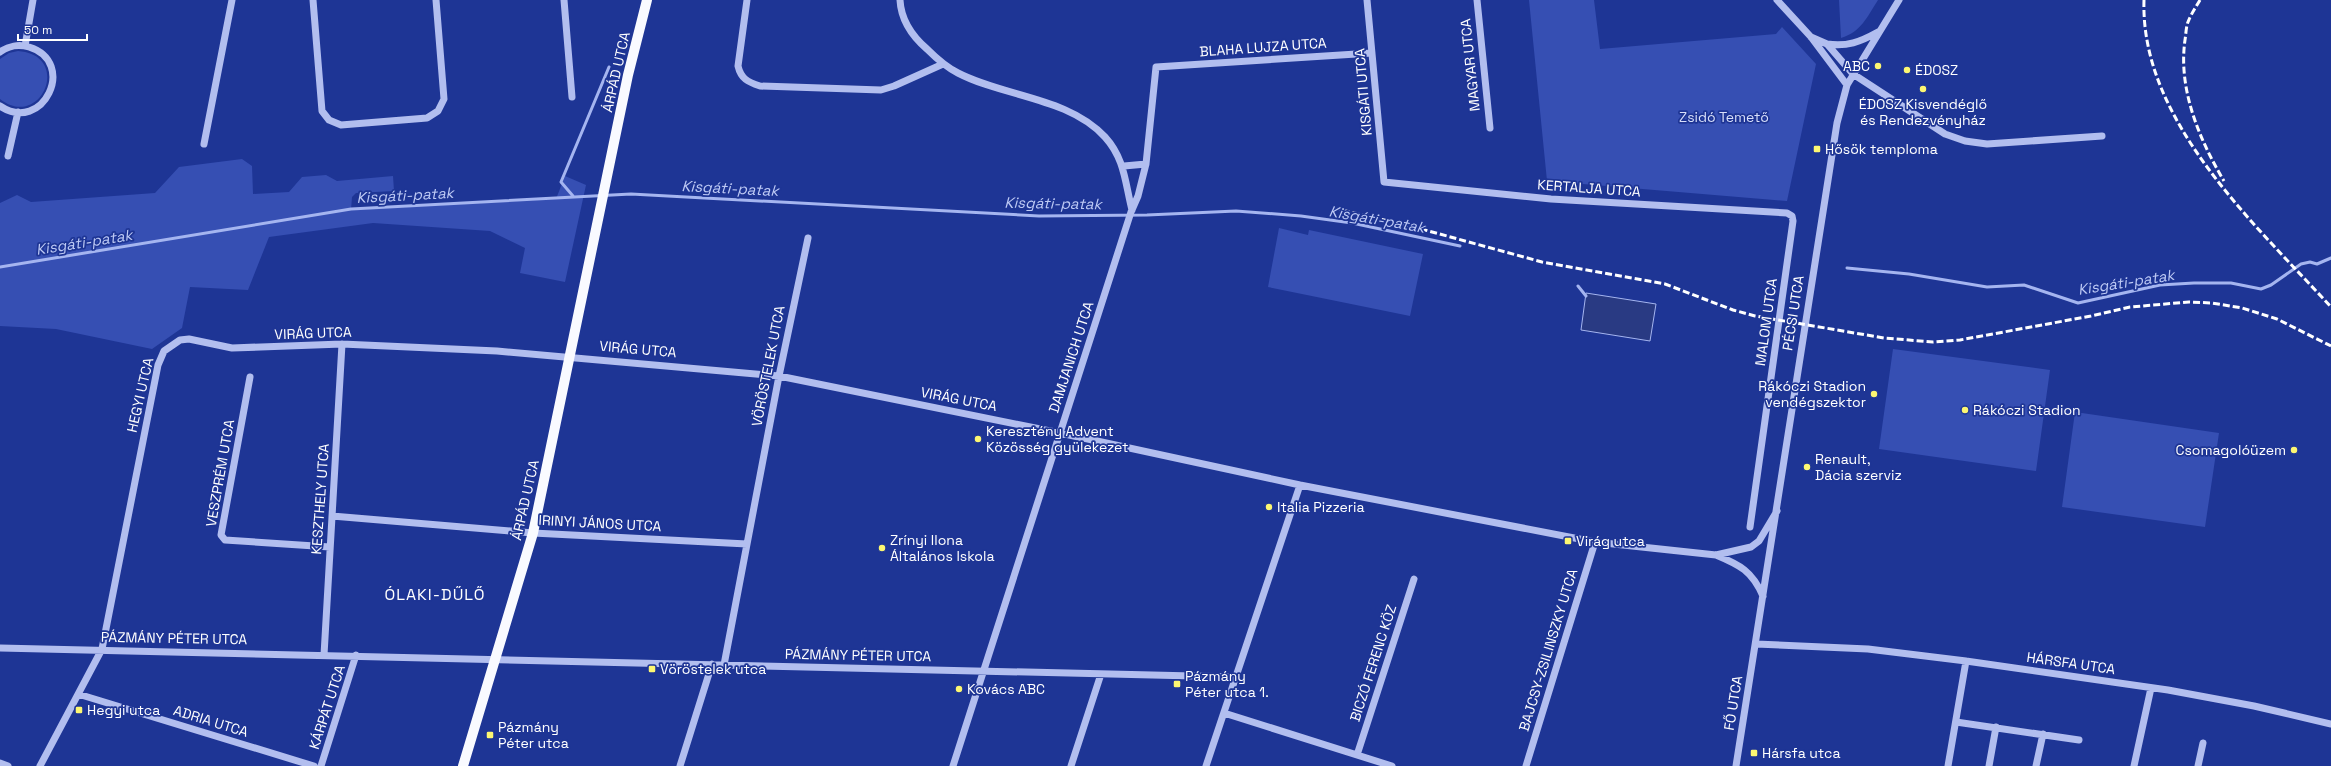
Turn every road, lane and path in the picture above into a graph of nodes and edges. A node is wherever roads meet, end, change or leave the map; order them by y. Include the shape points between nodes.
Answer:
1 (33, 0) edge
2 (232, 0) edge
3 (313, 0) edge
4 (436, 0) edge
5 (564, 0) edge
6 (647, 0) edge
7 (746, 0) edge
8 (900, 0) edge
9 (1367, 0) edge
10 (1477, 0) edge
11 (1777, 0) edge
12 (1899, 0) edge
13 (1880, 31) junction
14 (1811, 37) junction
15 (1827, 44) junction
16 (25, 46) junction
17 (0, 52) edge
18 (1372, 53) junction
19 (943, 64) junction
20 (1156, 67) joint
21 (1853, 74) junction
22 (1847, 85) junction
23 (572, 97) dead end
24 (0, 106) edge
25 (18, 112) junction
26 (1490, 128) dead end
27 (2102, 136) dead end
28 (204, 144) dead end
29 (8, 156) dead end
30 (1146, 164) junction
31 (1124, 166) junction
32 (1384, 182) joint
33 (1131, 211) junction
34 (1792, 216) joint
35 (808, 238) dead end
36 (189, 339) joint
37 (342, 344) junction
38 (571, 356) junction
39 (779, 376) junction
40 (250, 377) dead end
41 (1060, 433) junction
42 (1300, 485) junction
43 (1777, 511) junction
44 (332, 516) junction
45 (1750, 527) dead end
46 (533, 533) junction
47 (1595, 542) junction
48 (747, 544) junction
49 (330, 547) junction
50 (1716, 555) junction
51 (1414, 579) dead end
52 (1764, 596) junction
53 (1756, 644) junction
54 (0, 648) edge
55 (102, 649) junction
56 (324, 655) junction
57 (356, 655) junction
58 (496, 659) junction
59 (1966, 661) junction
60 (712, 664) junction
61 (724, 665) junction
62 (984, 672) junction
63 (1101, 674) junction
64 (1236, 677) junction
65 (2151, 688) junction
66 (78, 694) junction
67 (1224, 713) junction
68 (1956, 722) junction
69 (2331, 724) edge
70 (1996, 727) junction
71 (2043, 734) junction
72 (2079, 740) dead end
73 (2202, 743) dead end
74 (1357, 755) junction
75 (0, 764) edge
76 (8, 766) edge
77 (40, 766) edge
78 (314, 766) edge
79 (321, 766) edge
80 (463, 766) edge
81 (680, 766) edge
82 (953, 766) edge
83 (1071, 766) edge
84 (1206, 766) edge
85 (1392, 766) edge
86 (1526, 766) edge
87 (1736, 766) edge
88 (1948, 766) edge
89 (1989, 766) edge
90 (2036, 766) edge
91 (2134, 766) edge
92 (2198, 766) edge

1 - 16 street
2 - 28 street
3 - 4 street via 322,111 329,120 341,124 427,118 438,111 444,99
5 - 23 street
6 - 38 main road, ÁRPÁD UTCA via 612,151
7 - 19 street via 738,66 740,75 748,82 760,86 881,90
8 - 19 street via 908,29
9 - 18 street, KISGÁTI UTCA
10 - 26 street, MAGYAR UTCA
11 - 14 street
12 - 13 street, PÉCSI UTCA
13 - 15 street via 1849,45
13 - 21 street, PÉCSI UTCA
14 - 15 street
14 - 22 street
15 - 21 street
16 - 17 street via 14,46
16 - 25 street via 43,55 53,73 53,84 44,102 36,108
18 - 20 street, BLAHA LUJZA UTCA
18 - 32 street, KISGÁTI UTCA
19 - 31 street via 972,80 1056,107 1078,117 1093,126 1105,138
20 - 30 street, DAMJANICH UTCA
21 - 22 street, PÉCSI UTCA
21 - 27 street via 1945,134 1964,141 1987,144
22 - 43 street, PÉCSI UTCA via 1830,153
24 - 25 street
25 - 29 street
30 - 31 street
30 - 33 street, DAMJANICH UTCA via 1138,196
31 - 33 street
32 - 34 street, KERTALJA UTCA via 1551,199 1787,213
33 - 41 street, DAMJANICH UTCA
34 - 45 street, MALOM UTCA
35 - 39 street, VÖRÖSTELEK UTCA
36 - 37 street, VIRÁG UTCA via 232,348
36 - 55 street, HEGYI UTCA via 180,340 164,351 158,365
37 - 38 street, VIRÁG UTCA
37 - 44 street, KESZTHELY UTCA
38 - 39 street, VIRÁG UTCA
38 - 46 main road, ÁRPÁD UTCA
39 - 41 street, VIRÁG UTCA
39 - 48 street, VÖRÖSTELEK UTCA
40 - 49 street, VESZPRÉM UTCA via 221,534 225,540
41 - 42 street, VIRÁG UTCA
41 - 62 street, DAMJANICH UTCA
42 - 47 street, VIRÁG UTCA
42 - 64 street
43 - 50 street, VIRÁG UTCA via 1759,541 1752,547
43 - 52 street, PÉCSI UTCA
44 - 46 street, IRINYI JÁNOS UTCA
44 - 49 street, KESZTHELY UTCA
46 - 48 street, IRINYI JÁNOS UTCA
46 - 58 main road, ÁRPÁD UTCA
47 - 50 street, VIRÁG UTCA
47 - 86 street, BAJCSY-ZSILINSZKY UTCA
48 - 61 street, VÖRÖSTELEK UTCA
49 - 56 street, KESZTHELY UTCA
50 - 52 street, VIRÁG UTCA via 1746,570 1757,581
51 - 74 street, BICZÓ FERENC KÖZ
52 - 53 street, PÉCSI UTCA
53 - 59 street, HÁRSFA UTCA via 1868,649
53 - 87 street, FŐ UTCA
54 - 55 street, PÁZMÁNY PÉTER UTCA
55 - 56 street, PÁZMÁNY PÉTER UTCA
55 - 66 street, HEGYI UTCA
56 - 57 street, PÁZMÁNY PÉTER UTCA
57 - 58 street, PÁZMÁNY PÉTER UTCA
57 - 79 street, KÁRPÁT UTCA
58 - 60 street, PÁZMÁNY PÉTER UTCA
58 - 80 main road, ÁRPÁD UTCA
59 - 65 street, HÁRSFA UTCA
59 - 68 street
60 - 61 street, PÁZMÁNY PÉTER UTCA
60 - 81 street
61 - 62 street, PÁZMÁNY PÉTER UTCA
62 - 63 street, PÁZMÁNY PÉTER UTCA
62 - 82 street, DAMJANICH UTCA
63 - 64 street, PÁZMÁNY PÉTER UTCA
63 - 83 street
64 - 67 street
65 - 69 street, HÁRSFA UTCA via 2254,706
65 - 91 street
66 - 77 street, HEGYI UTCA
66 - 78 street, ADRIA UTCA
67 - 74 street
67 - 84 street
68 - 70 street
68 - 88 street
70 - 71 street
70 - 89 street
71 - 72 street
71 - 90 street
73 - 92 street
74 - 85 street
75 - 76 street

